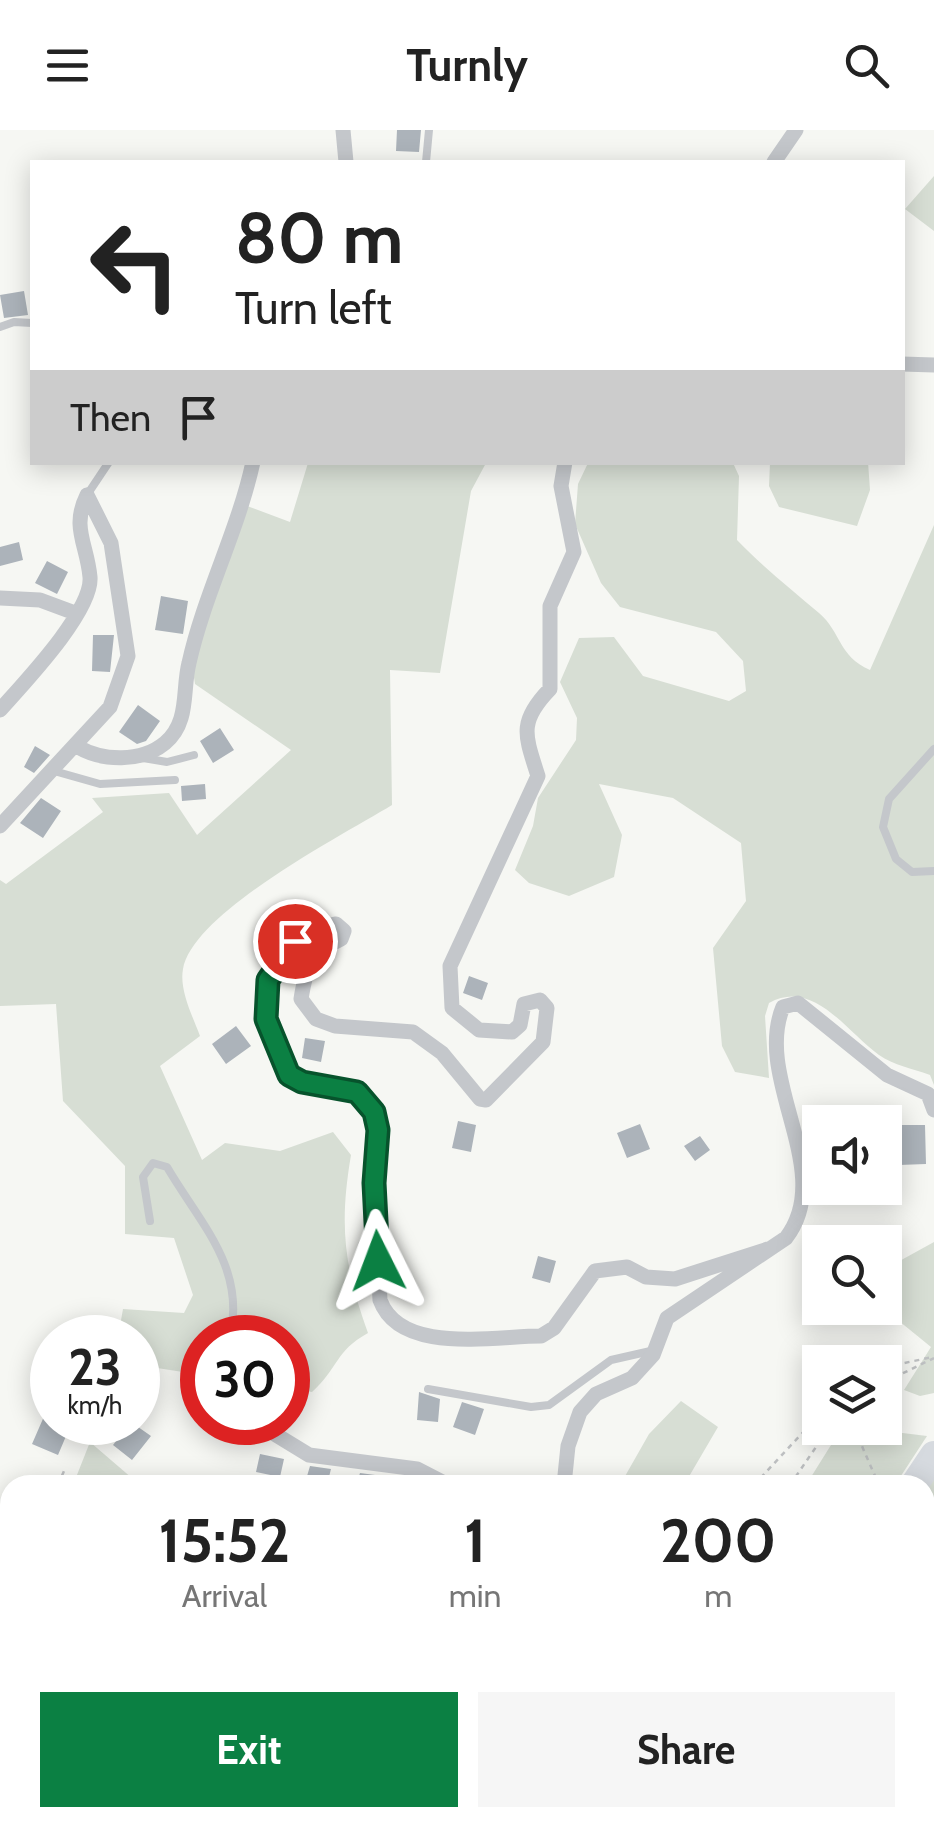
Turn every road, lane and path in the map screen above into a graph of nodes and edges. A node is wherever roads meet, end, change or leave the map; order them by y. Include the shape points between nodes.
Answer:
1 (343, 130) edge
2 (430, 130) edge
3 (796, 130) edge
4 (346, 160) edge
5 (426, 160) edge
6 (775, 160) edge
7 (30, 322) edge
8 (0, 327) edge
9 (905, 364) edge
10 (934, 365) edge
11 (106, 465) edge
12 (253, 465) edge
13 (564, 465) edge
14 (87, 495) junction
15 (0, 598) edge
16 (75, 613) junction
17 (0, 710) edge
18 (78, 747) junction
19 (934, 750) edge
20 (134, 756) junction
21 (194, 756) dead end
22 (54, 771) junction
23 (175, 780) dead end
24 (0, 826) edge
25 (934, 872) edge
26 (934, 1110) edge
27 (150, 1221) dead end
28 (768, 1249) junction
29 (235, 1315) edge
30 (655, 1350) junction
31 (934, 1357) edge
32 (902, 1364) edge
33 (902, 1373) edge
34 (428, 1388) dead end
35 (802, 1433) edge
36 (293, 1445) edge
37 (817, 1445) edge
38 (861, 1445) edge
39 (64, 1471) dead end
40 (62, 1475) edge
41 (427, 1475) edge
42 (565, 1475) edge
43 (763, 1475) edge
44 (797, 1475) edge
45 (875, 1475) edge

1 - 4 street
2 - 5 lane
3 - 6 street
7 - 8 lane
9 - 10 street
11 - 14 lane
12 - 20 street via 188,664 185,706 164,744
13 - 28 street via 561,486 574,552 550,606 550,689 531,708 525,736 538,776 450,966 452,1008 480,1030 512,1032 524,1004 540,1000 546,1008 544,1042 486,1100 442,1052 413,1032 370,1032 316,1019 301,999 307,964 342,939 336,924 295,941 281,957 268,980 266,1019 289,1075 357,1092 374,1112 380,1300 386,1317 406,1330 427,1336 541,1336 596,1271 627,1267 674,1279
14 - 16 street via 77,524 91,579
14 - 18 street via 111,543 128,656 110,707
15 - 16 street via 40,600
16 - 17 street via 42,664
18 - 20 street via 96,758
18 - 22 street
19 - 25 lane via 889,798 883,827 896,859 912,872
20 - 21 lane via 167,762
22 - 23 lane via 100,784
22 - 24 street
26 - 28 street via 928,1094 886,1074 798,1003 782,1007 776,1077 795,1123 801,1172 797,1224
27 - 29 lane via 142,1177 153,1163 168,1167 229,1265
28 - 30 street via 667,1318
30 - 34 lane via 611,1360 548,1405
30 - 42 street via 632,1378 596,1394 580,1412
31 - 32 path
31 - 33 path
35 - 43 path
36 - 41 street via 310,1455
37 - 44 path
38 - 45 path
39 - 40 path

